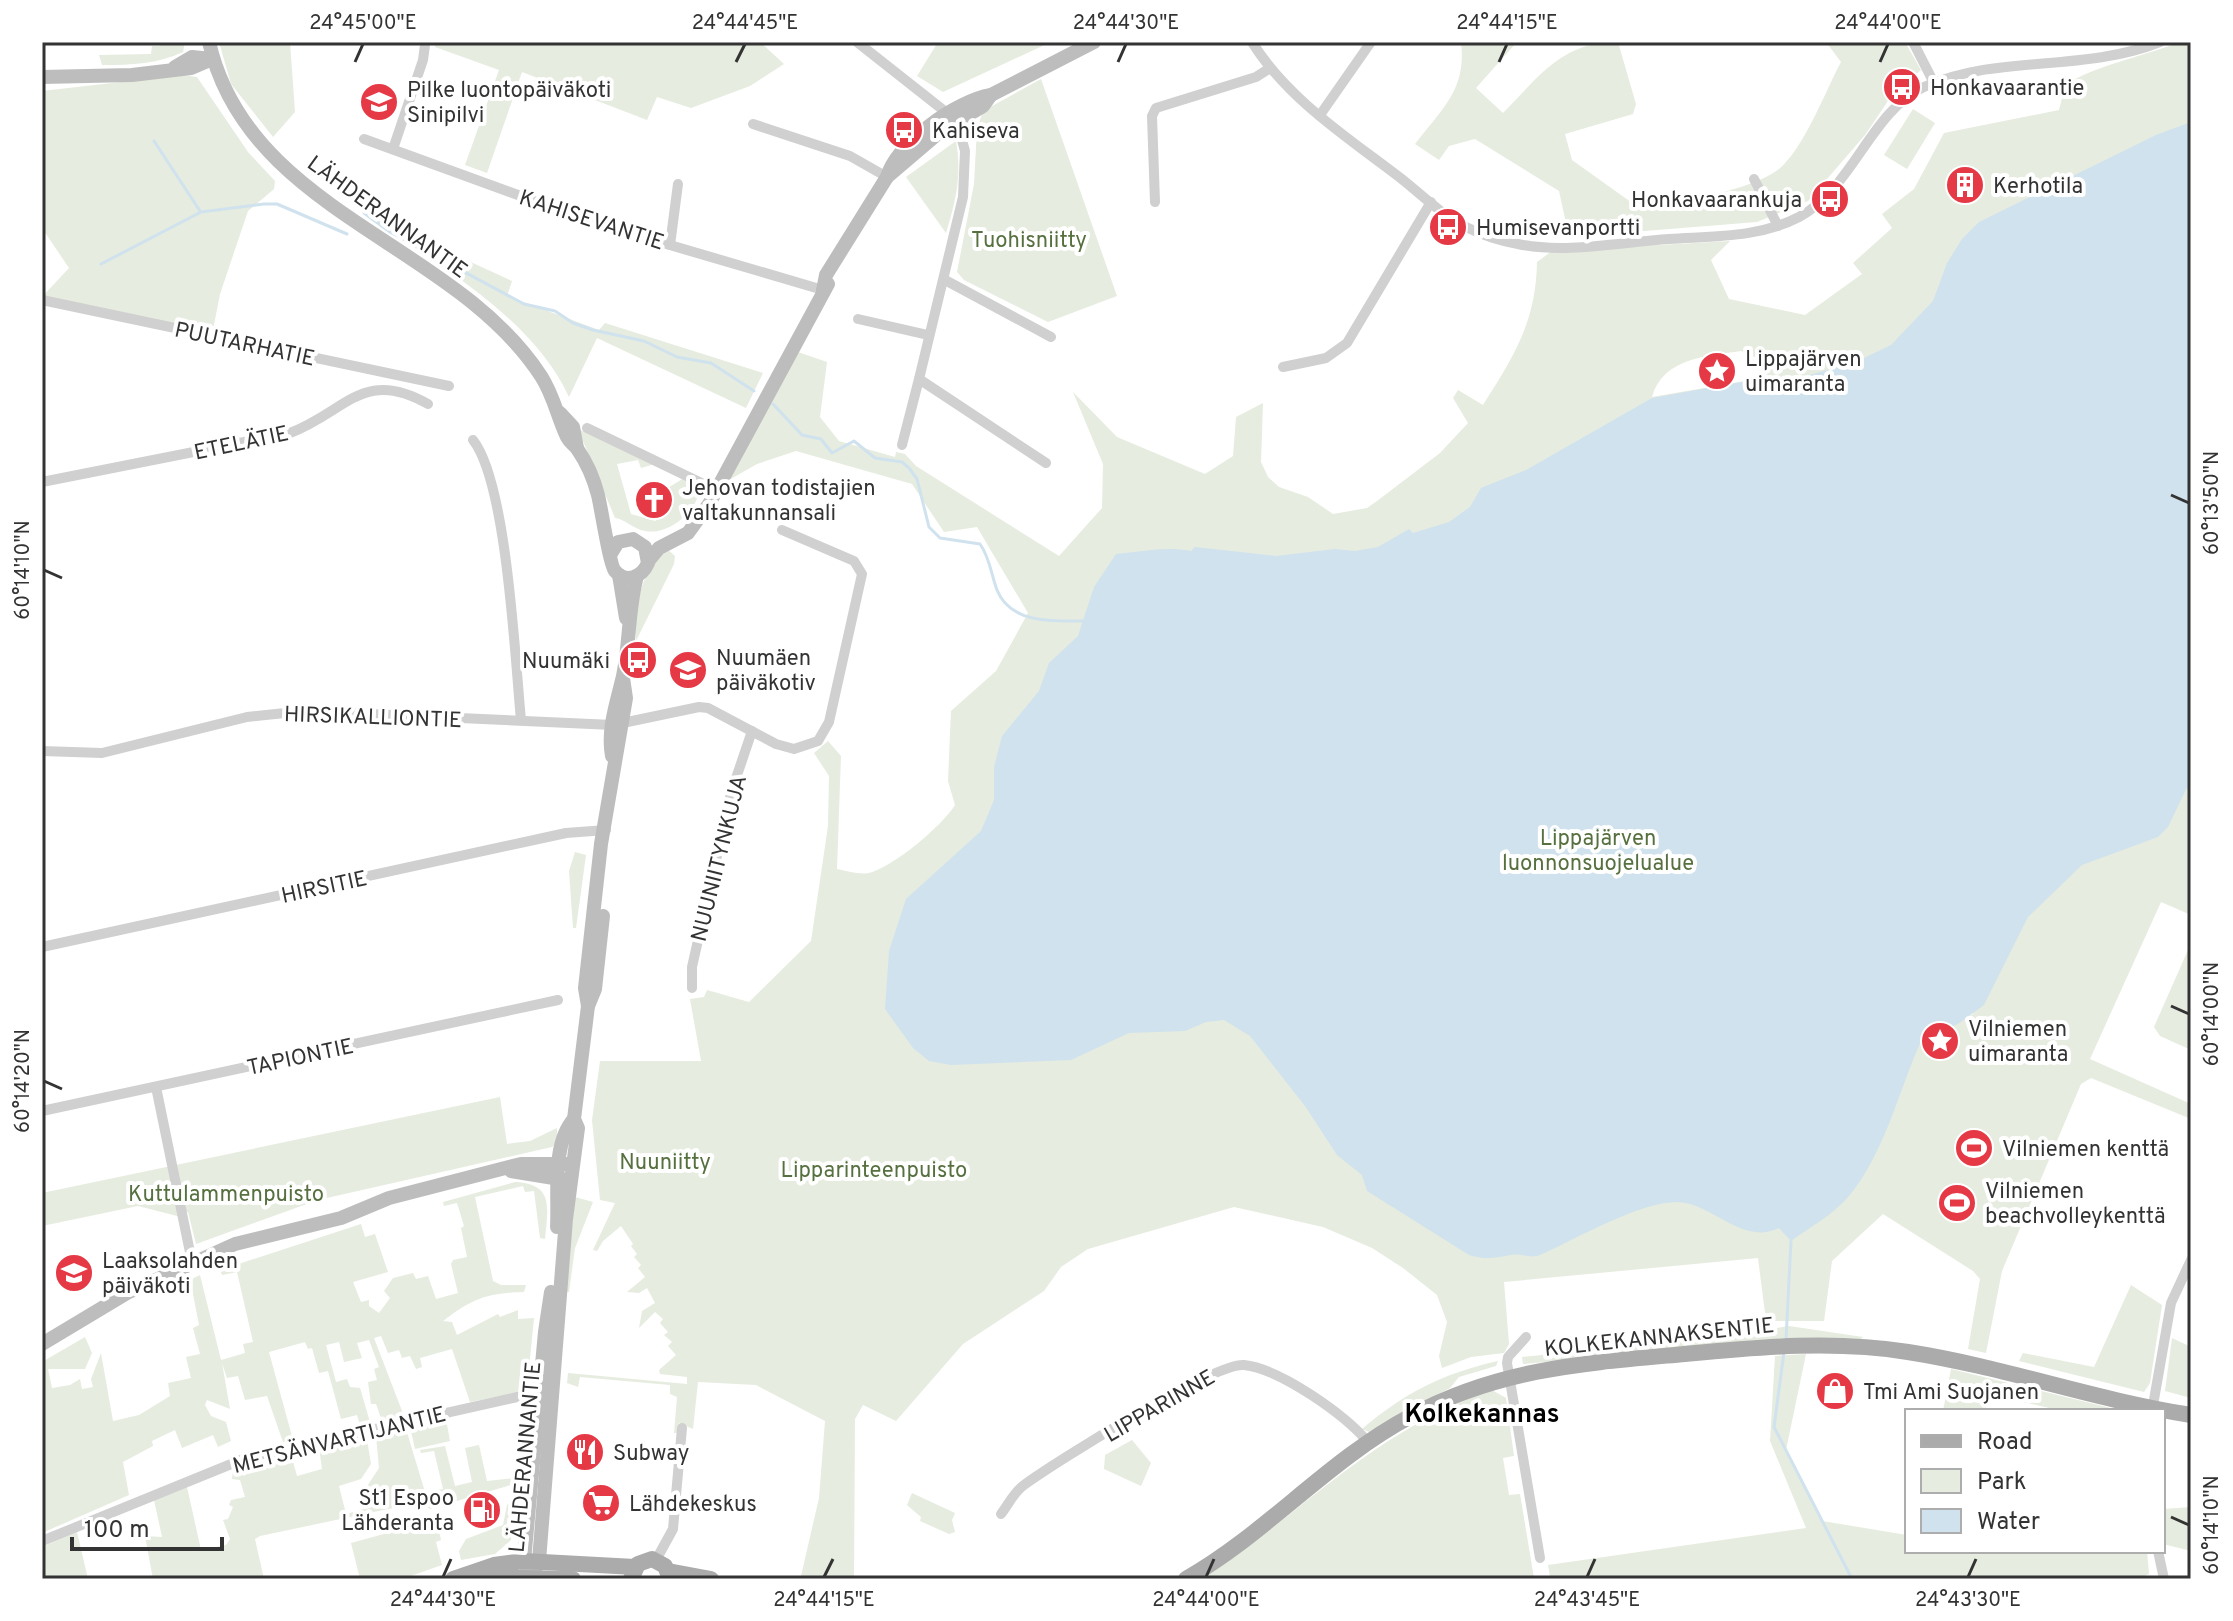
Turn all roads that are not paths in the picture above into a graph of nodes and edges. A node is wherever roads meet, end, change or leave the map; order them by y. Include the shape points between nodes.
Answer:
1 (209, 42) edge
2 (857, 42) edge
3 (1094, 42) edge
4 (1252, 42) edge
5 (1371, 42) edge
6 (1913, 42) edge
7 (2160, 42) edge
8 (425, 45) dead end
9 (212, 59) junction
10 (1270, 68) junction
11 (42, 77) edge
12 (1934, 83) junction
13 (1320, 115) junction
14 (950, 118) junction
15 (753, 124) dead end
16 (364, 139) dead end
17 (393, 149) junction
18 (887, 177) junction
19 (1754, 179) dead end
20 (678, 184) dead end
21 (1155, 202) dead end
22 (1431, 202) junction
23 (1778, 226) junction
24 (670, 245) junction
25 (945, 280) junction
26 (823, 290) junction
27 (42, 300) edge
28 (858, 319) dead end
29 (928, 335) junction
30 (1051, 337) dead end
31 (1283, 367) dead end
32 (919, 379) junction
33 (449, 386) dead end
34 (428, 404) dead end
35 (587, 428) dead end
36 (473, 440) dead end
37 (902, 445) dead end
38 (1046, 463) dead end
39 (42, 482) edge
40 (716, 490) junction
41 (602, 513) junction
42 (697, 520) junction
43 (782, 530) dead end
44 (635, 540) junction
45 (610, 555) junction
46 (649, 560) junction
47 (619, 575) junction
48 (637, 576) junction
49 (627, 624) junction
50 (521, 720) junction
51 (618, 724) junction
52 (752, 731) junction
53 (42, 751) edge
54 (606, 830) junction
55 (42, 947) edge
56 (692, 988) dead end
57 (558, 1000) dead end
58 (156, 1087) junction
59 (42, 1111) edge
60 (566, 1172) junction
61 (2191, 1260) edge
62 (192, 1262) junction
63 (1526, 1337) dead end
64 (42, 1344) edge
65 (1509, 1375) junction
66 (546, 1391) junction
67 (2148, 1409) edge
68 (2152, 1409) edge
69 (2165, 1412) edge
70 (2191, 1415) edge
71 (682, 1428) dead end
72 (1368, 1442) junction
73 (1001, 1514) dead end
74 (42, 1541) edge
75 (2158, 1553) edge
76 (1540, 1558) dead end
77 (531, 1566) junction
78 (665, 1570) edge
79 (633, 1573) edge
80 (457, 1578) edge
81 (573, 1579) edge
82 (711, 1579) edge
83 (1186, 1579) edge
84 (2164, 1579) edge

1 - 9 main road, LÄHDERANNANTIE
2 - 14 street
3 - 14 main road via 991,95 983,106
4 - 10 street
5 - 13 street
6 - 12 street
7 - 12 street via 2113,57 1969,72
8 - 17 street
9 - 11 main road via 196,56 175,67 132,75
9 - 41 main road, LÄHDERANNANTIE via 259,142 334,208 489,317 541,375 573,427
10 - 13 street
10 - 21 street via 1156,108
12 - 23 street via 1893,111 1827,196
13 - 22 street
14 - 18 main road
14 - 25 street via 965,151 966,179
15 - 18 street via 850,156
16 - 17 street, KAHISEVANTIE
17 - 24 street, KAHISEVANTIE
18 - 26 main road
19 - 23 street
20 - 24 street
22 - 23 street via 1464,226 1532,247 1745,234
22 - 31 street via 1347,343 1326,358
24 - 26 street, KAHISEVANTIE
25 - 29 street
25 - 30 street
26 - 40 main road
27 - 33 street, PUUTARHATIE
28 - 29 street
29 - 32 street
32 - 37 street
32 - 38 street
34 - 39 street, ETELÄTIE via 398,390 372,390 290,433
35 - 40 street
36 - 50 street via 491,472
40 - 42 main road
41 - 44 main road, LÄHDERANNANTIE
41 - 45 main road, LÄHDERANNANTIE
42 - 44 main road via 656,541
42 - 46 main road via 688,533 659,548
43 - 52 street, HIRSIKALLIONTIE via 854,561 862,584 824,733 794,749
44 - 45 main road via 618,542
44 - 46 main road
45 - 47 main road
46 - 48 main road
47 - 48 main road
47 - 49 main road, LÄHDERANNANTIE
48 - 49 main road, LÄHDERANNANTIE
49 - 51 main road, LÄHDERANNANTIE via 623,678 615,697
50 - 51 street, HIRSIKALLIONTIE
50 - 53 street, HIRSIKALLIONTIE via 276,713 102,753
51 - 52 street, HIRSIKALLIONTIE via 699,707
51 - 54 main road, LÄHDERANNANTIE via 611,748 614,765
52 - 56 street, NUUNIITYNKUJA via 725,822 692,967
54 - 55 street, HIRSITIE via 566,833
54 - 60 main road, LÄHDERANNANTIE via 610,845 595,989 588,1006 574,1119 567,1127
57 - 58 street, TAPIONTIE
58 - 59 street, TAPIONTIE
58 - 62 street
60 - 62 main road via 521,1164 378,1201 341,1218 235,1244
60 - 66 main road, LÄHDERANNANTIE
61 - 68 street via 2171,1303
62 - 64 main road
63 - 65 street via 1508,1357
65 - 67 main road, KOLKEKANNAKSENTIE via 1799,1344 1909,1352
65 - 72 main road, KOLKEKANNAKSENTIE via 1458,1393
65 - 76 street
66 - 74 street, METSÄNVARTIJANTIE via 246,1458
66 - 77 main road, LÄHDERANNANTIE
69 - 70 main road, KOLKEKANNAKSENTIE
71 - 78 street
72 - 73 street, LIPPARINNE via 1335,1409 1267,1373 1244,1365 1225,1368 1193,1382 1021,1487
72 - 83 main road, KOLKEKANNAKSENTIE via 1247,1540
75 - 84 street
77 - 79 main road
77 - 80 main road via 494,1565
77 - 81 main road
78 - 79 main road via 642,1561
78 - 82 main road

